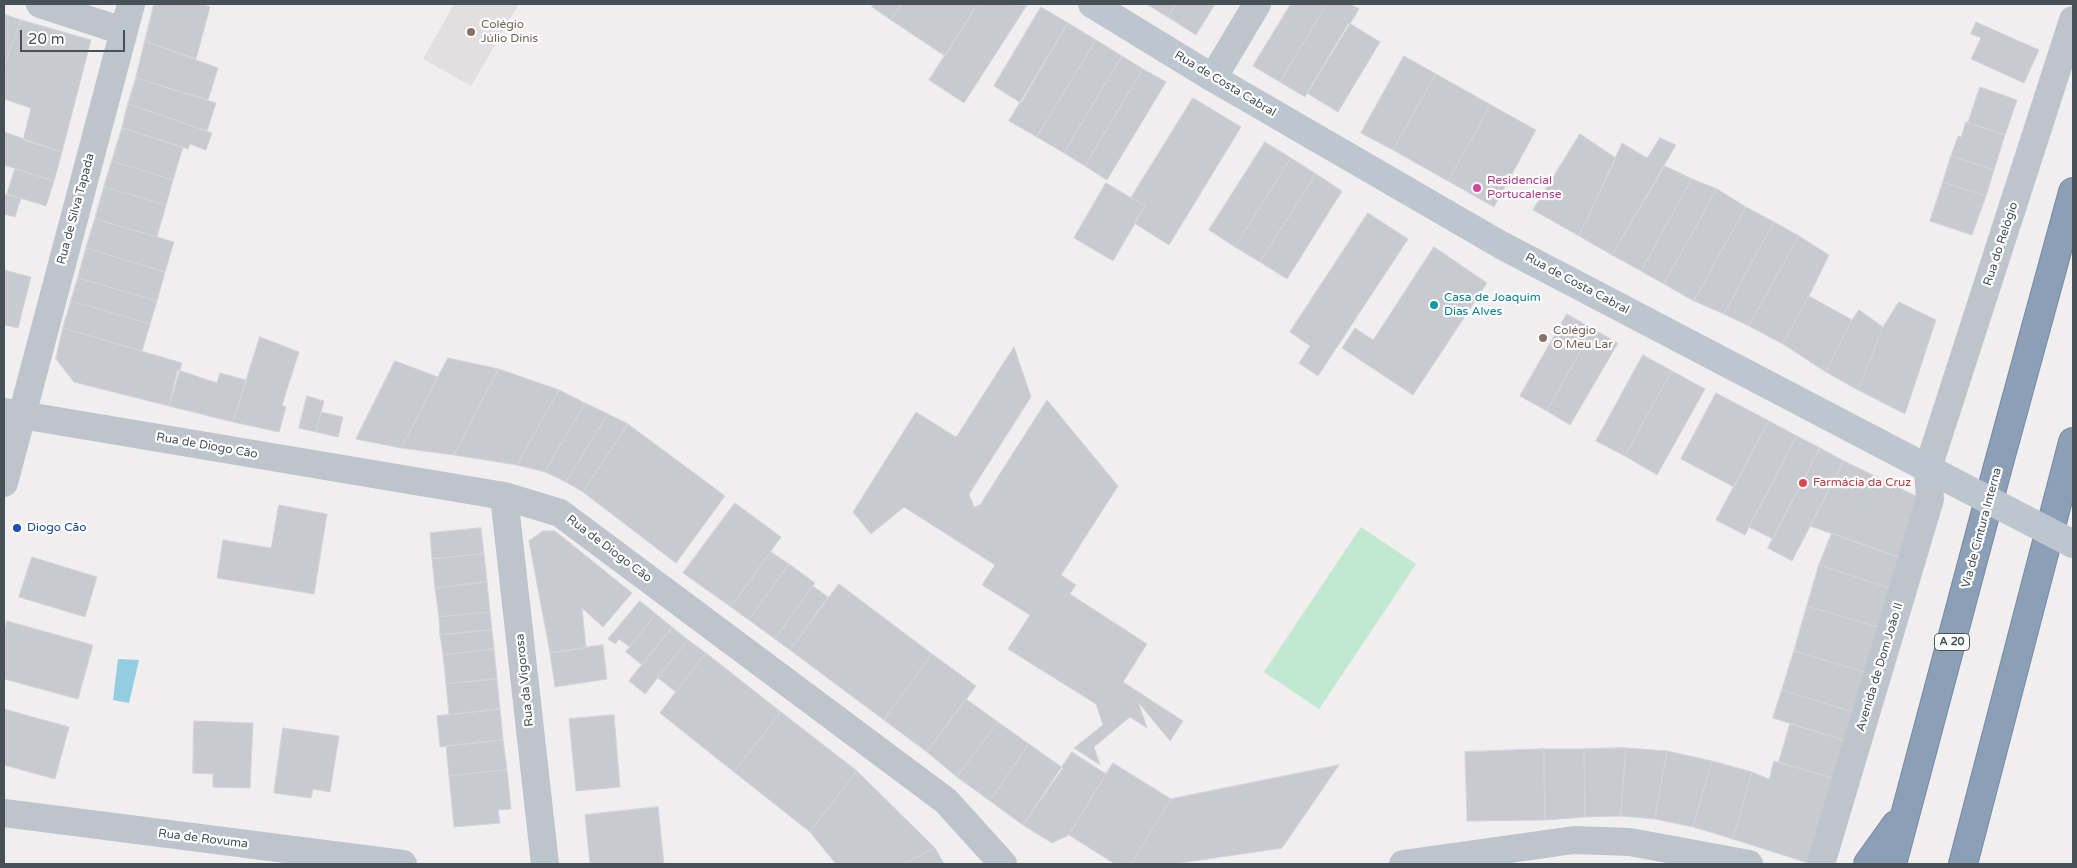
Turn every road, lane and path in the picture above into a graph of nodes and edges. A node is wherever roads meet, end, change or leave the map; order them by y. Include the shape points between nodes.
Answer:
1 (40, 4) edge
2 (131, 4) edge
3 (1092, 4) edge
4 (1257, 4) edge
5 (2073, 20) edge
6 (124, 31) junction
7 (1213, 78) junction
8 (2073, 192) edge
9 (12, 413) edge
10 (2073, 442) edge
11 (1939, 474) junction
12 (4, 483) edge
13 (504, 496) junction
14 (2073, 544) edge
15 (4, 813) edge
16 (1904, 814) junction
17 (403, 864) edge
18 (545, 864) edge
19 (1003, 864) edge
20 (1403, 864) edge
21 (1749, 864) edge
22 (1821, 864) edge
23 (1868, 864) edge
24 (1892, 864) edge
25 (1963, 864) edge

1 - 6 street
2 - 6 street, Rua de Silva Tapada
3 - 7 main road, Rua de Costa Cabral
4 - 7 street
5 - 11 street, Rua do Relógio
6 - 9 street, Rua de Silva Tapada
7 - 11 main road, Rua de Costa Cabral via 1501,245
8 - 16 highway, Via de Cintura Interna / A 20
9 - 12 street, Rua de Silva Tapada
9 - 13 street, Rua de Diogo Cão
10 - 25 highway
11 - 14 main road, Rua de Costa Cabral, bridge
11 - 22 street, Avenida de Dom João II
13 - 18 street, Rua da Vigorosa
13 - 19 street, Rua de Diogo Cão via 560,513 946,801
15 - 17 street, Rua de Rovuma
16 - 23 highway
16 - 24 highway, Via de Cintura Interna / A 20
20 - 21 street via 1574,840 1630,842

